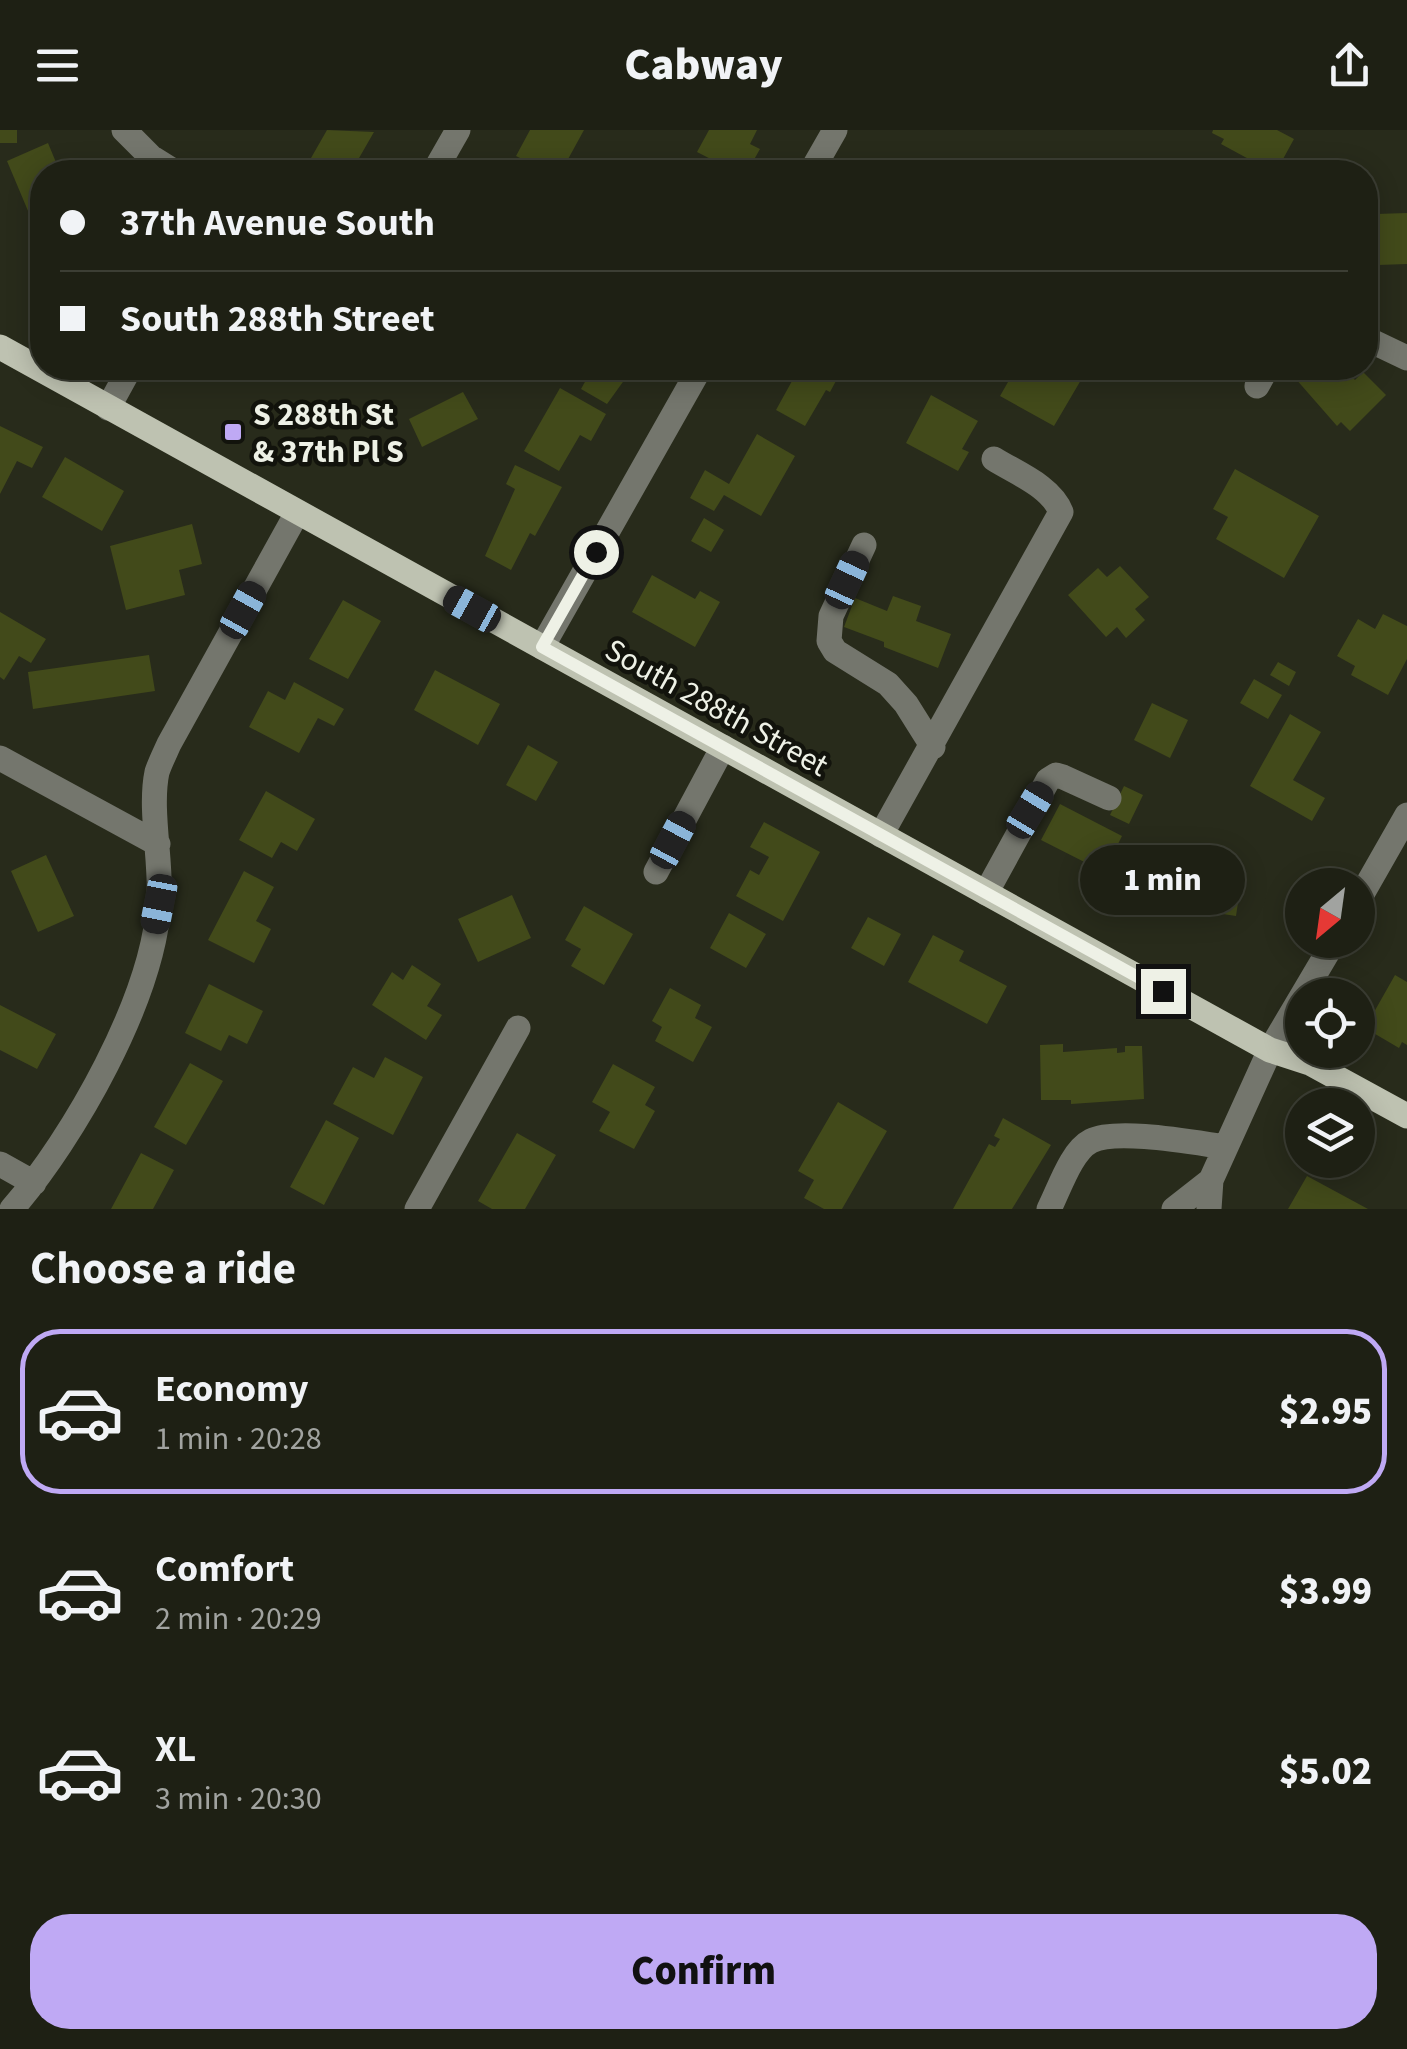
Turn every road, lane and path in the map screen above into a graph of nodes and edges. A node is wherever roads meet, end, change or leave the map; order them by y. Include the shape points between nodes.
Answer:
1 (124, 130) edge
2 (458, 130) edge
3 (835, 130) edge
4 (154, 160) edge
5 (441, 160) edge
6 (818, 160) edge
7 (1378, 344) edge
8 (0, 347) edge
9 (1407, 358) edge
10 (30, 364) edge
11 (58, 380) edge
12 (123, 380) edge
13 (693, 380) edge
14 (108, 408) junction
15 (994, 459) dead end
16 (297, 513) junction
17 (864, 545) dead end
18 (542, 647) junction
19 (932, 746) junction
20 (723, 748) junction
21 (0, 758) edge
22 (1109, 798) dead end
23 (1407, 816) edge
24 (881, 835) junction
25 (158, 844) junction
26 (1375, 871) edge
27 (656, 872) dead end
28 (986, 893) junction
29 (1324, 958) edge
30 (518, 1028) dead end
31 (1270, 1050) junction
32 (1407, 1116) edge
33 (1226, 1147) junction
34 (0, 1164) edge
35 (1211, 1180) junction
36 (34, 1183) junction
37 (12, 1209) edge
38 (417, 1209) edge
39 (1049, 1209) edge
40 (1174, 1209) edge
41 (1208, 1209) edge

1 - 4 street
2 - 5 street
3 - 6 street
7 - 9 street
8 - 10 main road, South 288th Street
11 - 14 main road, South 288th Street
12 - 14 street
13 - 18 street
14 - 16 main road, South 288th Street
15 - 19 street via 1057,500 1061,512
16 - 18 main road, South 288th Street
16 - 25 street via 169,744 157,773
17 - 19 street via 831,616 829,641 888,684
18 - 20 main road, South 288th Street
19 - 24 street
20 - 24 main road, South 288th Street
20 - 27 street
21 - 25 street
22 - 28 street via 1063,777 1048,780
23 - 26 street
24 - 28 main road, South 288th Street
25 - 36 street via 159,904 148,964 115,1048
28 - 31 main road, South 288th Street
29 - 31 street
30 - 38 street
31 - 32 main road, South 288th Street via 1310,1063
31 - 33 street
33 - 35 street
33 - 39 street via 1143,1136 1091,1141
34 - 36 street
35 - 40 street
35 - 41 street
36 - 37 street

